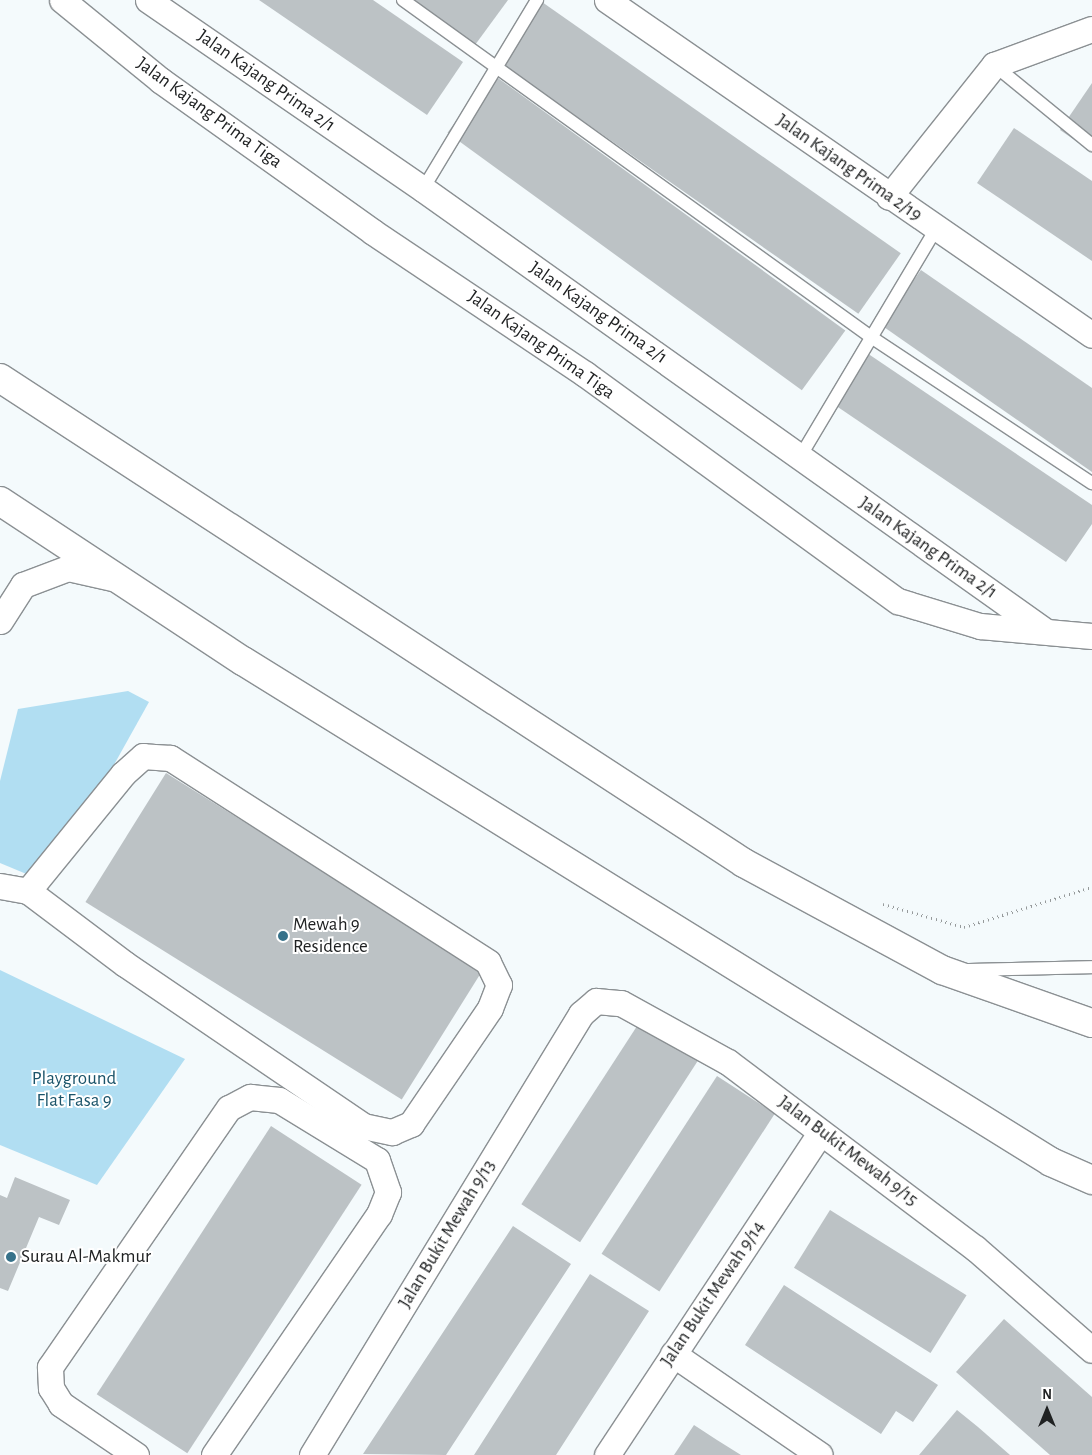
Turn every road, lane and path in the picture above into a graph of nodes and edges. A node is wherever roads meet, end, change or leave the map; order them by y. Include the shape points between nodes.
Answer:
1 (62, 0) edge
2 (148, 0) edge
3 (403, 0) edge
4 (537, 0) edge
5 (610, 1) edge
6 (1092, 29) edge
7 (498, 64) junction
8 (994, 65) junction
9 (1092, 145) edge
10 (423, 189) junction
11 (889, 197) junction
12 (936, 229) junction
13 (1092, 335) edge
14 (871, 338) junction
15 (0, 378) edge
16 (800, 457) junction
17 (1092, 483) edge
18 (0, 501) edge
19 (116, 579) junction
20 (0, 621) edge
21 (1045, 631) junction
22 (1092, 636) edge
23 (0, 886) edge
24 (1092, 887) edge
25 (28, 891) junction
26 (878, 902) dead end
27 (1092, 967) edge
28 (942, 970) junction
29 (581, 1014) joint
30 (1092, 1023) edge
31 (820, 1133) junction
32 (1092, 1180) edge
33 (1092, 1350) edge
34 (673, 1354) junction
35 (136, 1455) edge
36 (214, 1455) edge
37 (312, 1455) edge
38 (607, 1455) edge
39 (820, 1455) edge

1 - 21 street, Jalan Kajang Prima Tiga via 160,80 374,232 585,374 898,601 980,626
2 - 10 street, Jalan Kajang Prima 2/1
3 - 7 lane
4 - 7 lane
5 - 11 street, Jalan Kajang Prima 2/19
6 - 8 street
7 - 10 lane
7 - 14 lane
8 - 9 lane
8 - 11 street
10 - 16 street, Jalan Kajang Prima 2/1
11 - 12 street, Jalan Kajang Prima 2/19
12 - 13 street, Jalan Kajang Prima 2/19
12 - 14 lane
14 - 16 lane
14 - 17 lane
15 - 28 highway via 744,863
16 - 21 street, Jalan Kajang Prima 2/1
18 - 19 highway
19 - 20 street via 68,568 24,585
19 - 32 highway via 1051,1162
21 - 22 street
23 - 25 street
24 - 26 path via 964,928
25 - 25 street via 123,774 143,756 170,758 488,962 499,985 490,1008 411,1124 392,1132 363,1126 124,964
27 - 28 lane
28 - 30 highway
29 - 31 street, Jalan Bukit Mewah 9/15 via 596,1002 621,1003 728,1062
29 - 37 street, Jalan Bukit Mewah 9/13
31 - 33 street, Jalan Bukit Mewah 9/15 via 975,1248
31 - 34 street, Jalan Bukit Mewah 9/14
34 - 38 street, Jalan Bukit Mewah 9/14
34 - 39 street
35 - 36 street via 61,1404 50,1388 50,1367 229,1108 250,1097 279,1100 377,1160 388,1192 379,1214

